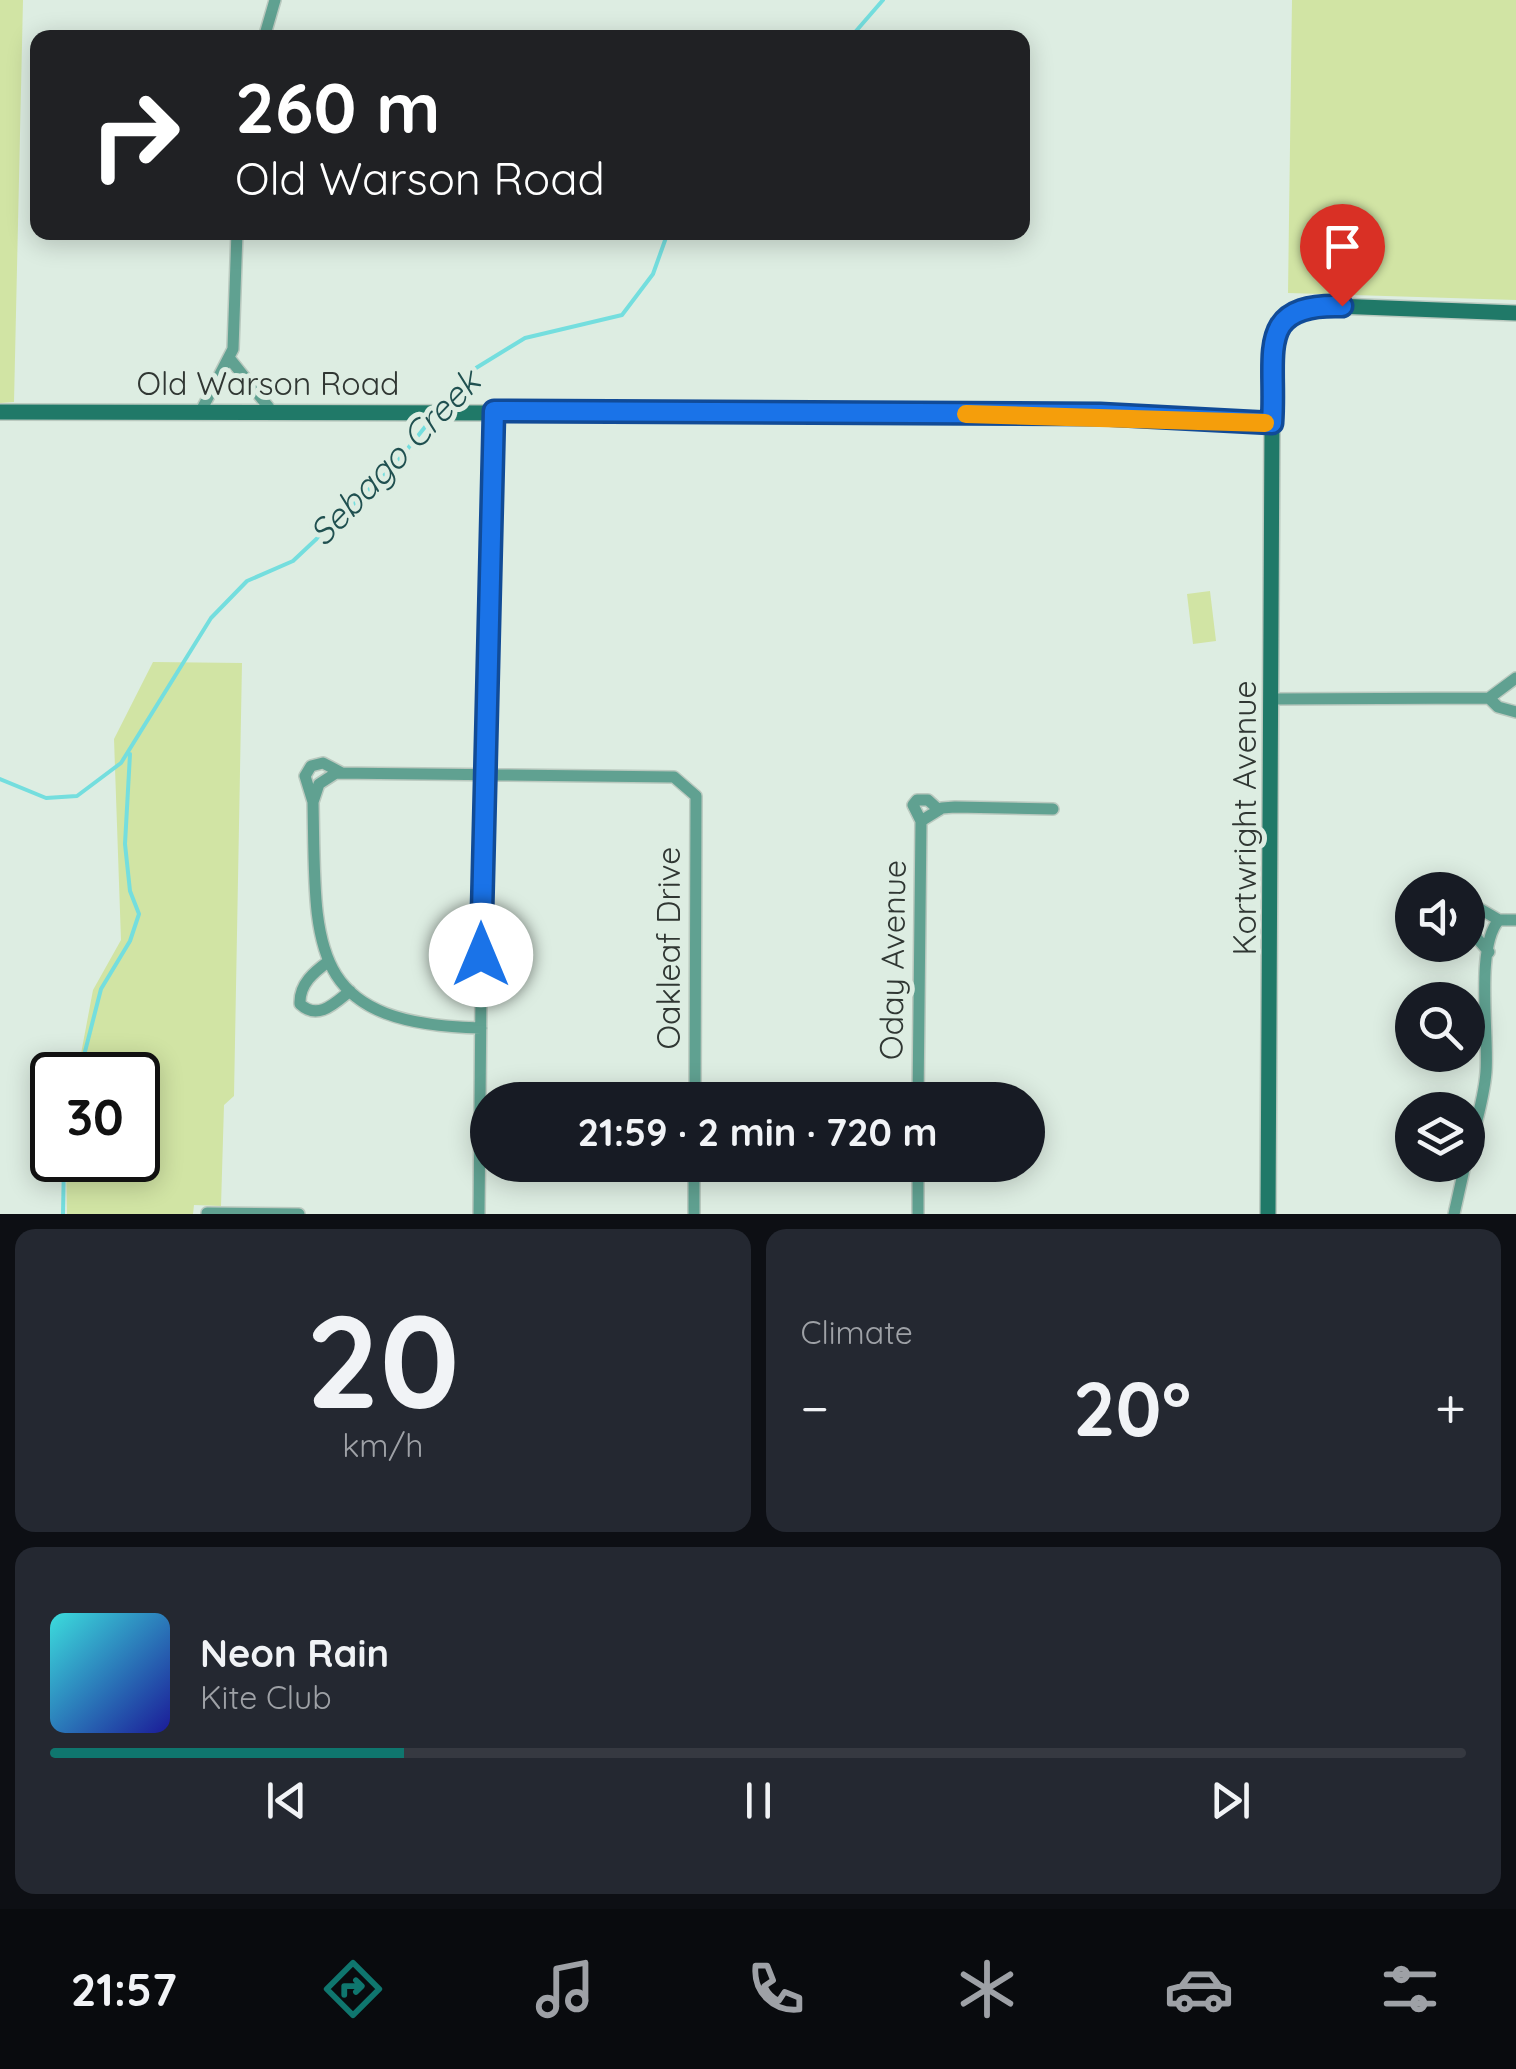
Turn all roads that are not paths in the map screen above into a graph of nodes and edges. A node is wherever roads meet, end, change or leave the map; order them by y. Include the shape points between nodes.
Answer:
1 (275, 0) edge
2 (266, 30) edge
3 (237, 240) edge
4 (1516, 313) edge
5 (230, 360) junction
6 (202, 409) junction
7 (270, 409) junction
8 (494, 411) junction
9 (0, 412) edge
10 (1272, 423) junction
11 (1516, 678) edge
12 (1489, 698) junction
13 (1273, 699) junction
14 (1516, 712) edge
15 (483, 772) junction
16 (1053, 808) dead end
17 (939, 810) junction
18 (921, 821) junction
19 (1485, 910) edge
20 (1508, 920) edge
21 (1485, 948) edge
22 (1488, 952) junction
23 (329, 961) junction
24 (350, 991) junction
25 (481, 1028) junction
26 (695, 1082) edge
27 (918, 1082) edge
28 (1482, 1092) edge
29 (694, 1182) edge
30 (918, 1182) edge
31 (1461, 1182) edge
32 (208, 1213) edge
33 (300, 1214) edge
34 (480, 1214) edge
35 (694, 1214) edge
36 (918, 1214) edge
37 (1268, 1214) edge
38 (1454, 1214) edge

1 - 2 street
3 - 5 street
4 - 10 street via 1298,307 1278,328
5 - 6 street
5 - 7 street
6 - 7 street, Old Warson Road
6 - 9 street, Old Warson Road
7 - 8 street, Old Warson Road
8 - 10 street, Old Warson Road via 1100,414
8 - 15 street
10 - 13 street, Kortwright Avenue
11 - 12 street
12 - 13 street
12 - 14 street
13 - 37 street, Kortwright Avenue
15 - 23 street via 339,773 311,766 305,776 313,802 315,925
15 - 25 street
15 - 26 street, Oakleaf Drive via 674,777 696,796
16 - 17 street
17 - 18 street
17 - 18 street via 917,800 912,804
18 - 27 street, Oday Avenue
19 - 20 street
20 - 22 street via 1492,928
21 - 22 street
22 - 28 street
23 - 24 street
23 - 24 street via 300,992 300,1004 318,1011
24 - 25 street via 360,1003 409,1023
25 - 34 street
29 - 35 street
30 - 36 street
31 - 38 street
32 - 33 street

